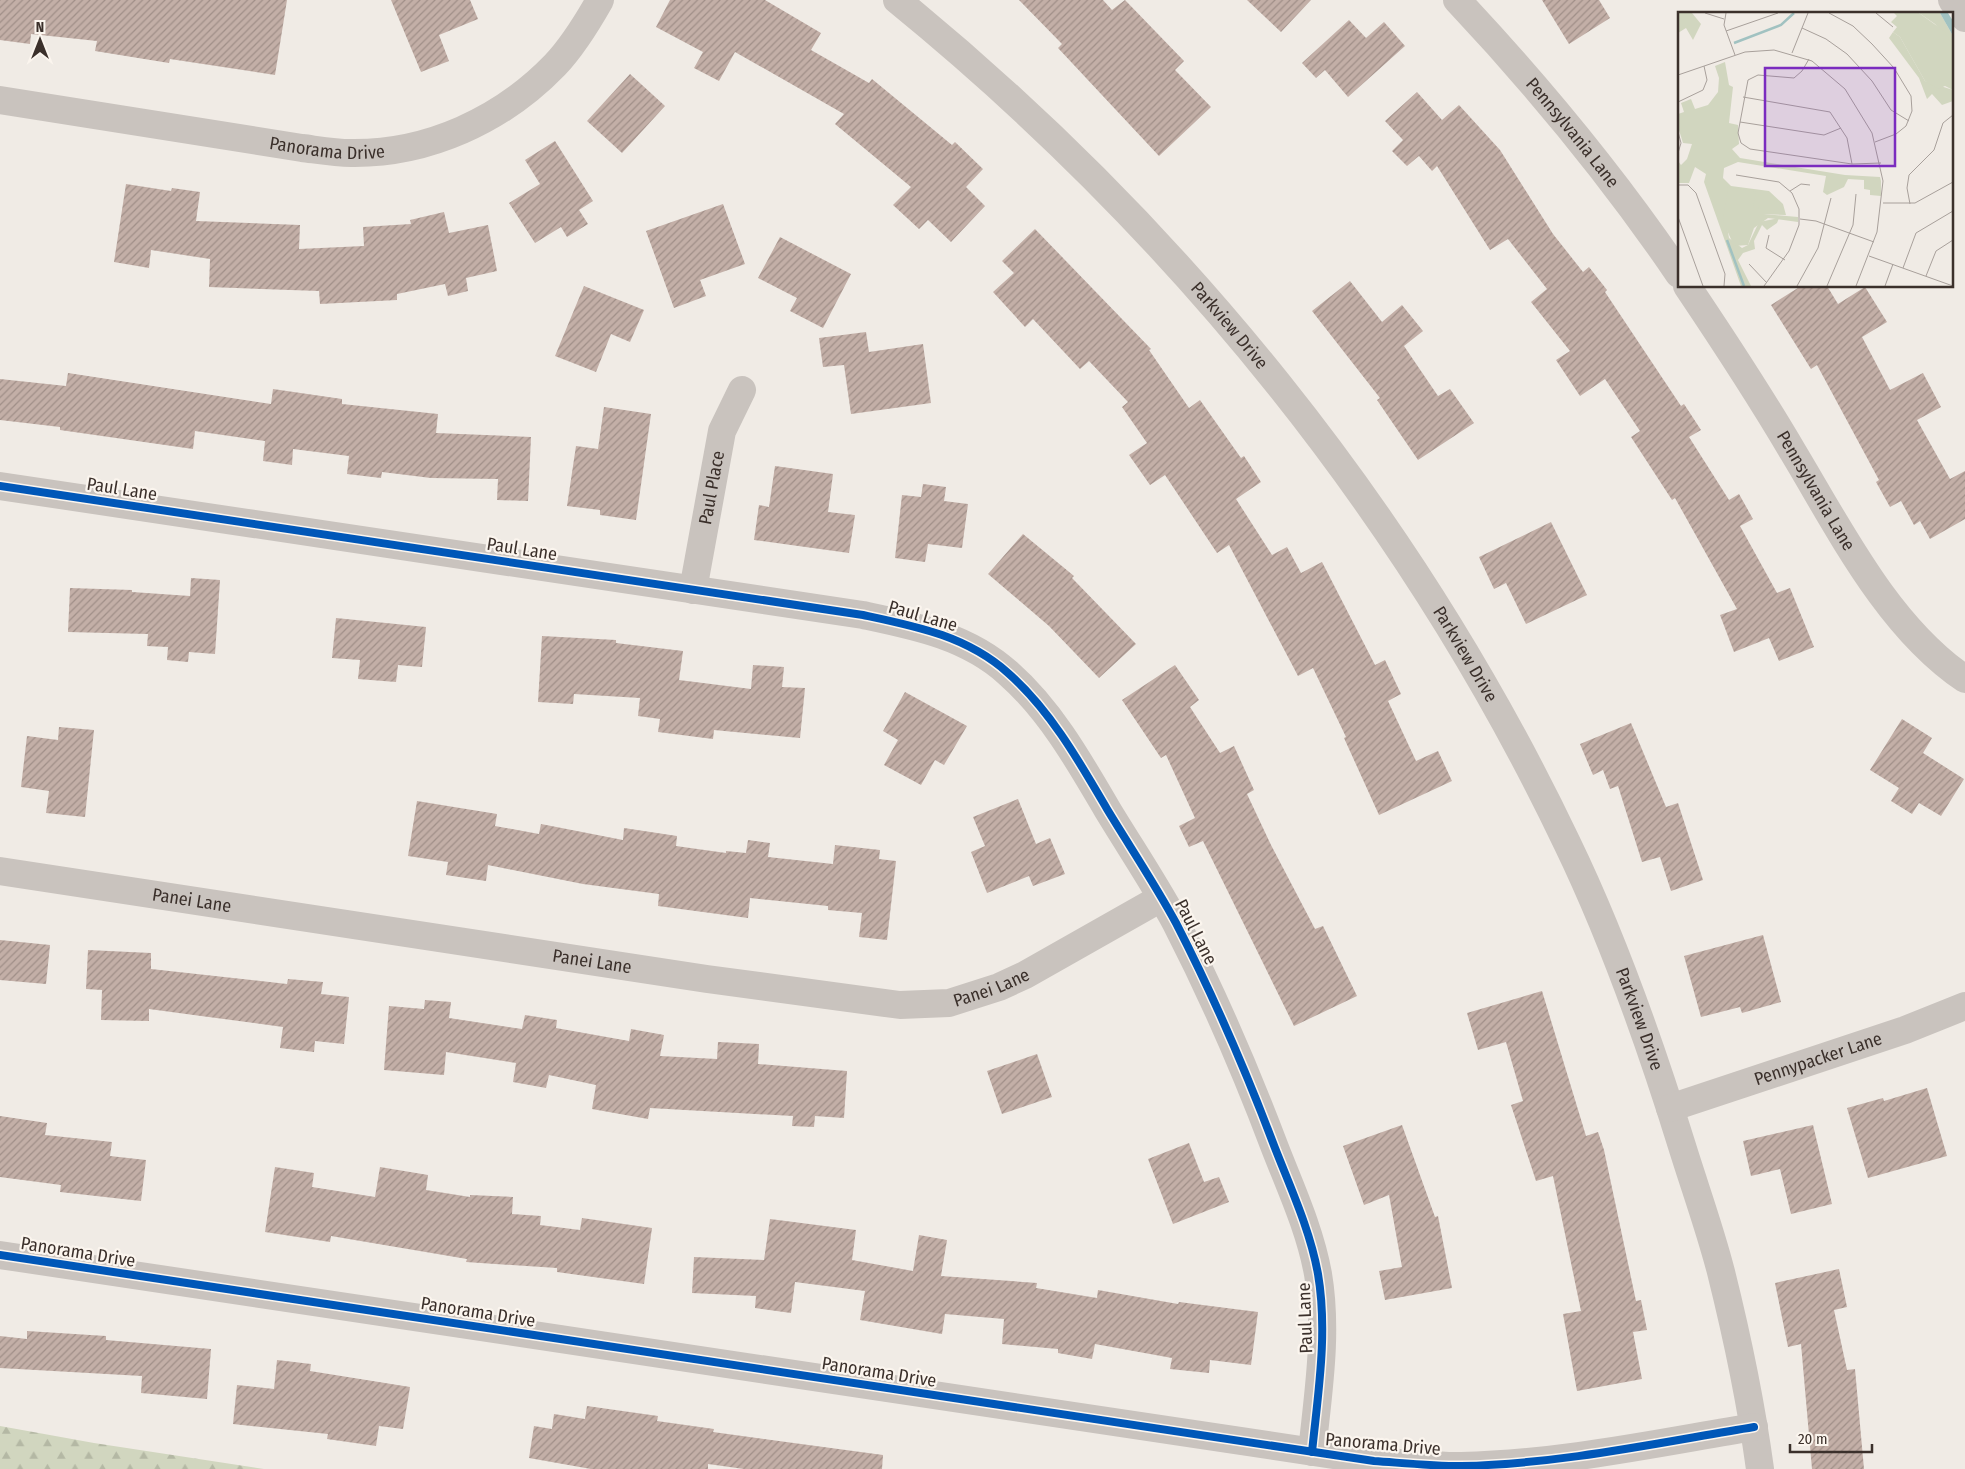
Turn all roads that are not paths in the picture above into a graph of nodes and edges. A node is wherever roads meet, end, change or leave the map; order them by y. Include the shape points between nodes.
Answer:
1 (600, 0) edge
2 (897, 0) edge
3 (1457, 0) edge
4 (1952, 0) edge
5 (1965, 18) edge
6 (0, 100) edge
7 (1678, 273) edge
8 (1688, 288) edge
9 (742, 390) dead end
10 (0, 486) edge
11 (694, 590) junction
12 (1965, 680) edge
13 (0, 871) edge
14 (1161, 898) junction
15 (1965, 1006) edge
16 (1670, 1108) junction
17 (0, 1255) edge
18 (1754, 1427) junction
19 (1312, 1452) junction
20 (1760, 1469) edge

1 - 6 street, Panorama Drive via 555,65 511,103 462,130 395,150 351,153 320,150
2 - 16 street, Parkview Drive via 1010,95 1119,202 1221,313 1341,466 1436,602 1504,721 1564,836 1623,974
3 - 7 street, Pennsylvania Lane via 1580,143
4 - 5 street
8 - 12 street, Pennsylvania Lane via 1764,403 1844,539 1913,635
9 - 11 street, Paul Place via 722,430
10 - 11 street, Paul Lane
11 - 14 street, Paul Lane via 890,621 943,635 987,656 1022,685 1046,714
13 - 14 street, Panei Lane via 707,979 900,1005 949,1002 999,987
14 - 19 street, Paul Lane via 1240,1056 1318,1273 1323,1323
15 - 16 street, Pennypacker Lane via 1905,1030
16 - 18 street, Parkview Drive via 1720,1268
17 - 19 street, Panorama Drive
18 - 19 street, Panorama Drive via 1580,1456 1505,1464 1419,1465
18 - 20 street, Parkview Drive

